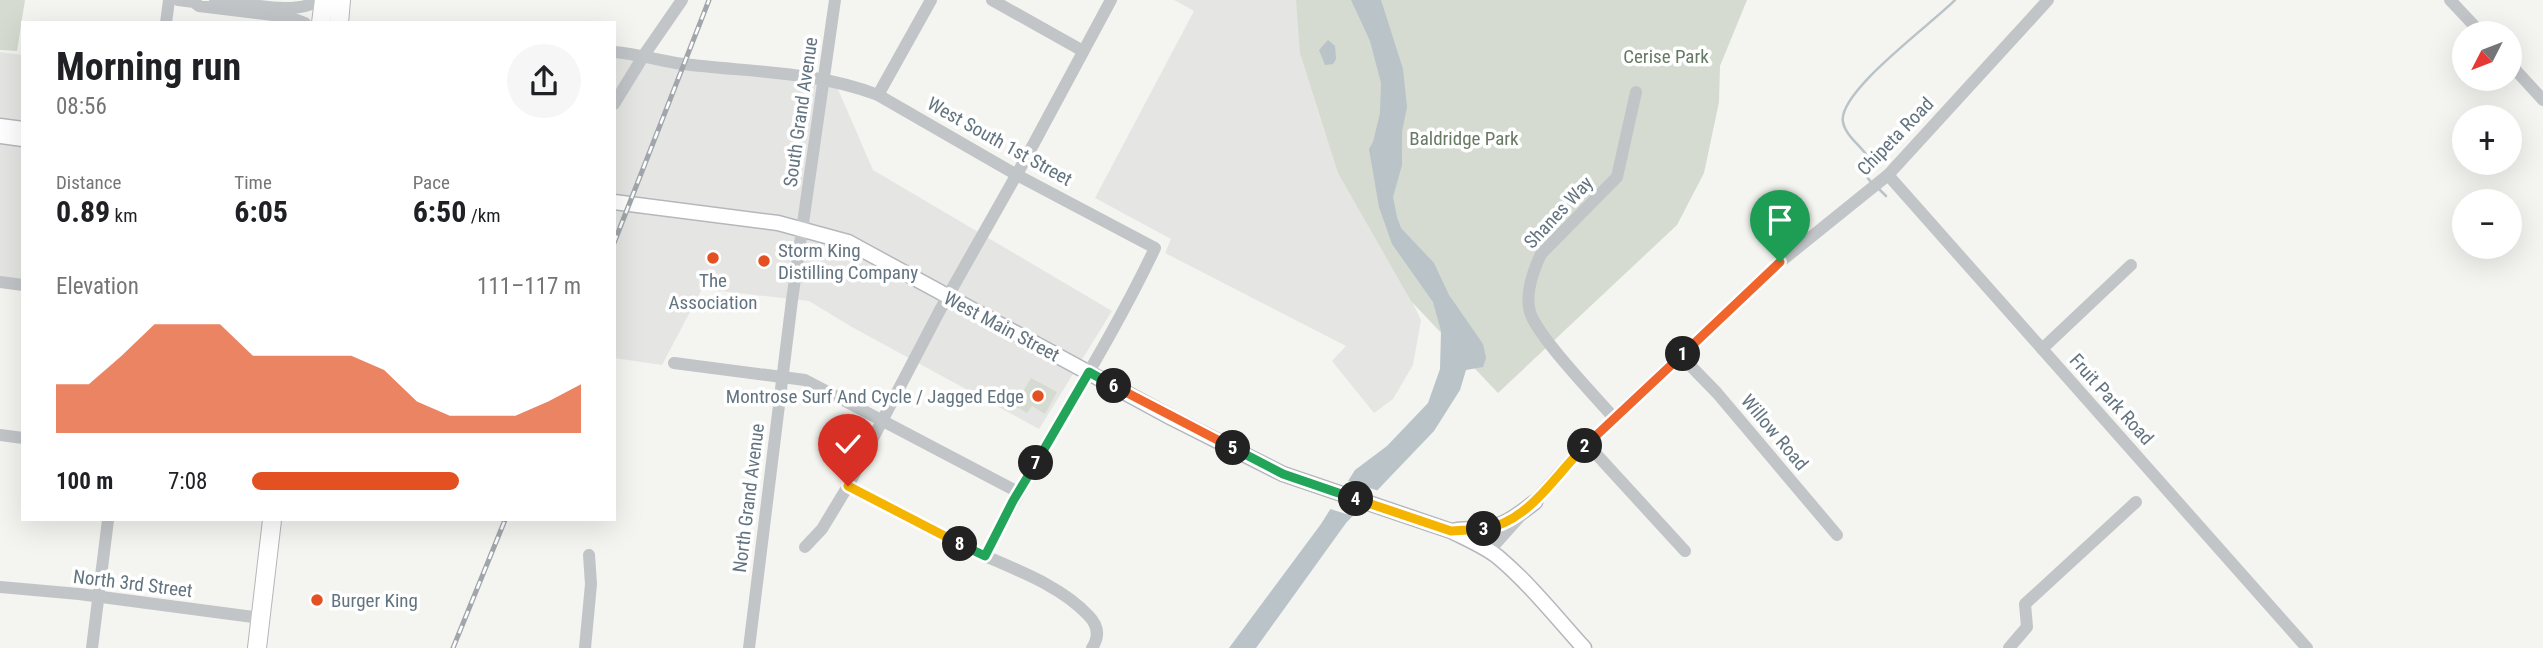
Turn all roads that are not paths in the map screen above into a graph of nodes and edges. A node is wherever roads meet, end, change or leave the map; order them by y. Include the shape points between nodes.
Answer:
1 (169, 0) edge
2 (178, 0) edge
3 (215, 0) edge
4 (318, 0) edge
5 (324, 0) edge
6 (341, 0) edge
7 (682, 0) edge
8 (835, 0) edge
9 (931, 0) edge
10 (992, 0) edge
11 (1111, 0) edge
12 (2048, 0) edge
13 (2451, 0) edge
14 (196, 1) edge
15 (166, 21) edge
16 (318, 21) edge
17 (325, 21) edge
18 (326, 21) edge
19 (2470, 21) edge
20 (1083, 51) junction
21 (616, 52) edge
22 (644, 55) junction
23 (2522, 77) edge
24 (823, 79) junction
25 (1636, 92) dead end
26 (878, 94) junction
27 (2543, 100) edge
28 (616, 101) edge
29 (0, 126) edge
30 (21, 129) edge
31 (0, 136) edge
32 (21, 139) edge
33 (1017, 174) junction
34 (1888, 175) junction
35 (616, 202) edge
36 (803, 229) junction
37 (2131, 265) dead end
38 (0, 282) edge
39 (21, 285) edge
40 (948, 296) junction
41 (2042, 349) junction
42 (1681, 356) junction
43 (674, 363) dead end
44 (1089, 372) junction
45 (784, 377) junction
46 (1614, 418) junction
47 (884, 420) junction
48 (0, 435) edge
49 (21, 438) edge
50 (1587, 444) junction
51 (848, 486) junction
52 (1018, 492) junction
53 (1535, 502) junction
54 (2136, 502) dead end
55 (108, 521) edge
56 (272, 521) edge
57 (1451, 531) junction
58 (1837, 535) dead end
59 (805, 547) dead end
60 (1489, 551) junction
61 (1685, 551) dead end
62 (589, 555) dead end
63 (985, 556) junction
64 (0, 587) edge
65 (98, 597) junction
66 (261, 618) junction
67 (2300, 646) edge
68 (92, 648) edge
69 (257, 648) edge
70 (585, 648) edge
71 (749, 648) edge
72 (1092, 648) edge
73 (1584, 648) edge
74 (2009, 648) edge

1 - 15 street
2 - 14 street
3 - 4 street via 293,9
5 - 17 highway
6 - 18 highway
7 - 22 street
8 - 24 street, South Grand Avenue
9 - 26 street
10 - 20 street
11 - 20 street
12 - 34 street, Chipeta Road
13 - 19 street
14 - 16 street via 199,6
20 - 33 street
21 - 22 street, West South 1st Street
22 - 24 street, West South 1st Street
22 - 28 street
23 - 27 street
24 - 26 street, West South 1st Street
24 - 36 street, South Grand Avenue
25 - 46 street, Shanes Way via 1617,177 1541,254 1530,291 1530,311 1540,331
26 - 33 street, West South 1st Street
29 - 30 main road
31 - 32 main road
33 - 40 street
33 - 44 street, West South 1st Street via 1155,248
34 - 41 street, Fruit Park Road
34 - 42 street, Chipeta Road via 1780,262
35 - 36 main road, West Main Street
36 - 40 main road, West Main Street via 848,242
36 - 45 street, North Grand Avenue
37 - 41 street
38 - 39 street
40 - 44 main road, West Main Street
40 - 47 street
41 - 67 street, Fruit Park Road
42 - 46 street, Chipeta Road
42 - 58 street, Willow Road
43 - 45 street
44 - 52 street
44 - 57 main road, West Main Street via 1283,474
45 - 47 street via 805,380
45 - 71 street, North Grand Avenue
46 - 50 street, Chipeta Road
47 - 51 street
47 - 52 street
48 - 49 street
50 - 53 street, Chipeta Road
50 - 61 street
51 - 59 street via 822,529
51 - 63 street
52 - 63 street
53 - 57 main road via 1499,525
53 - 60 street, Chipeta Road
54 - 74 street via 2025,604 2027,627
55 - 65 street
56 - 66 highway
57 - 60 main road, West Main Street
60 - 73 main road, West Main Street
62 - 70 street
63 - 72 street via 1058,591 1089,615 1098,631
64 - 65 street, North 3rd Street
65 - 66 street, North 3rd Street
65 - 68 street
66 - 69 highway

